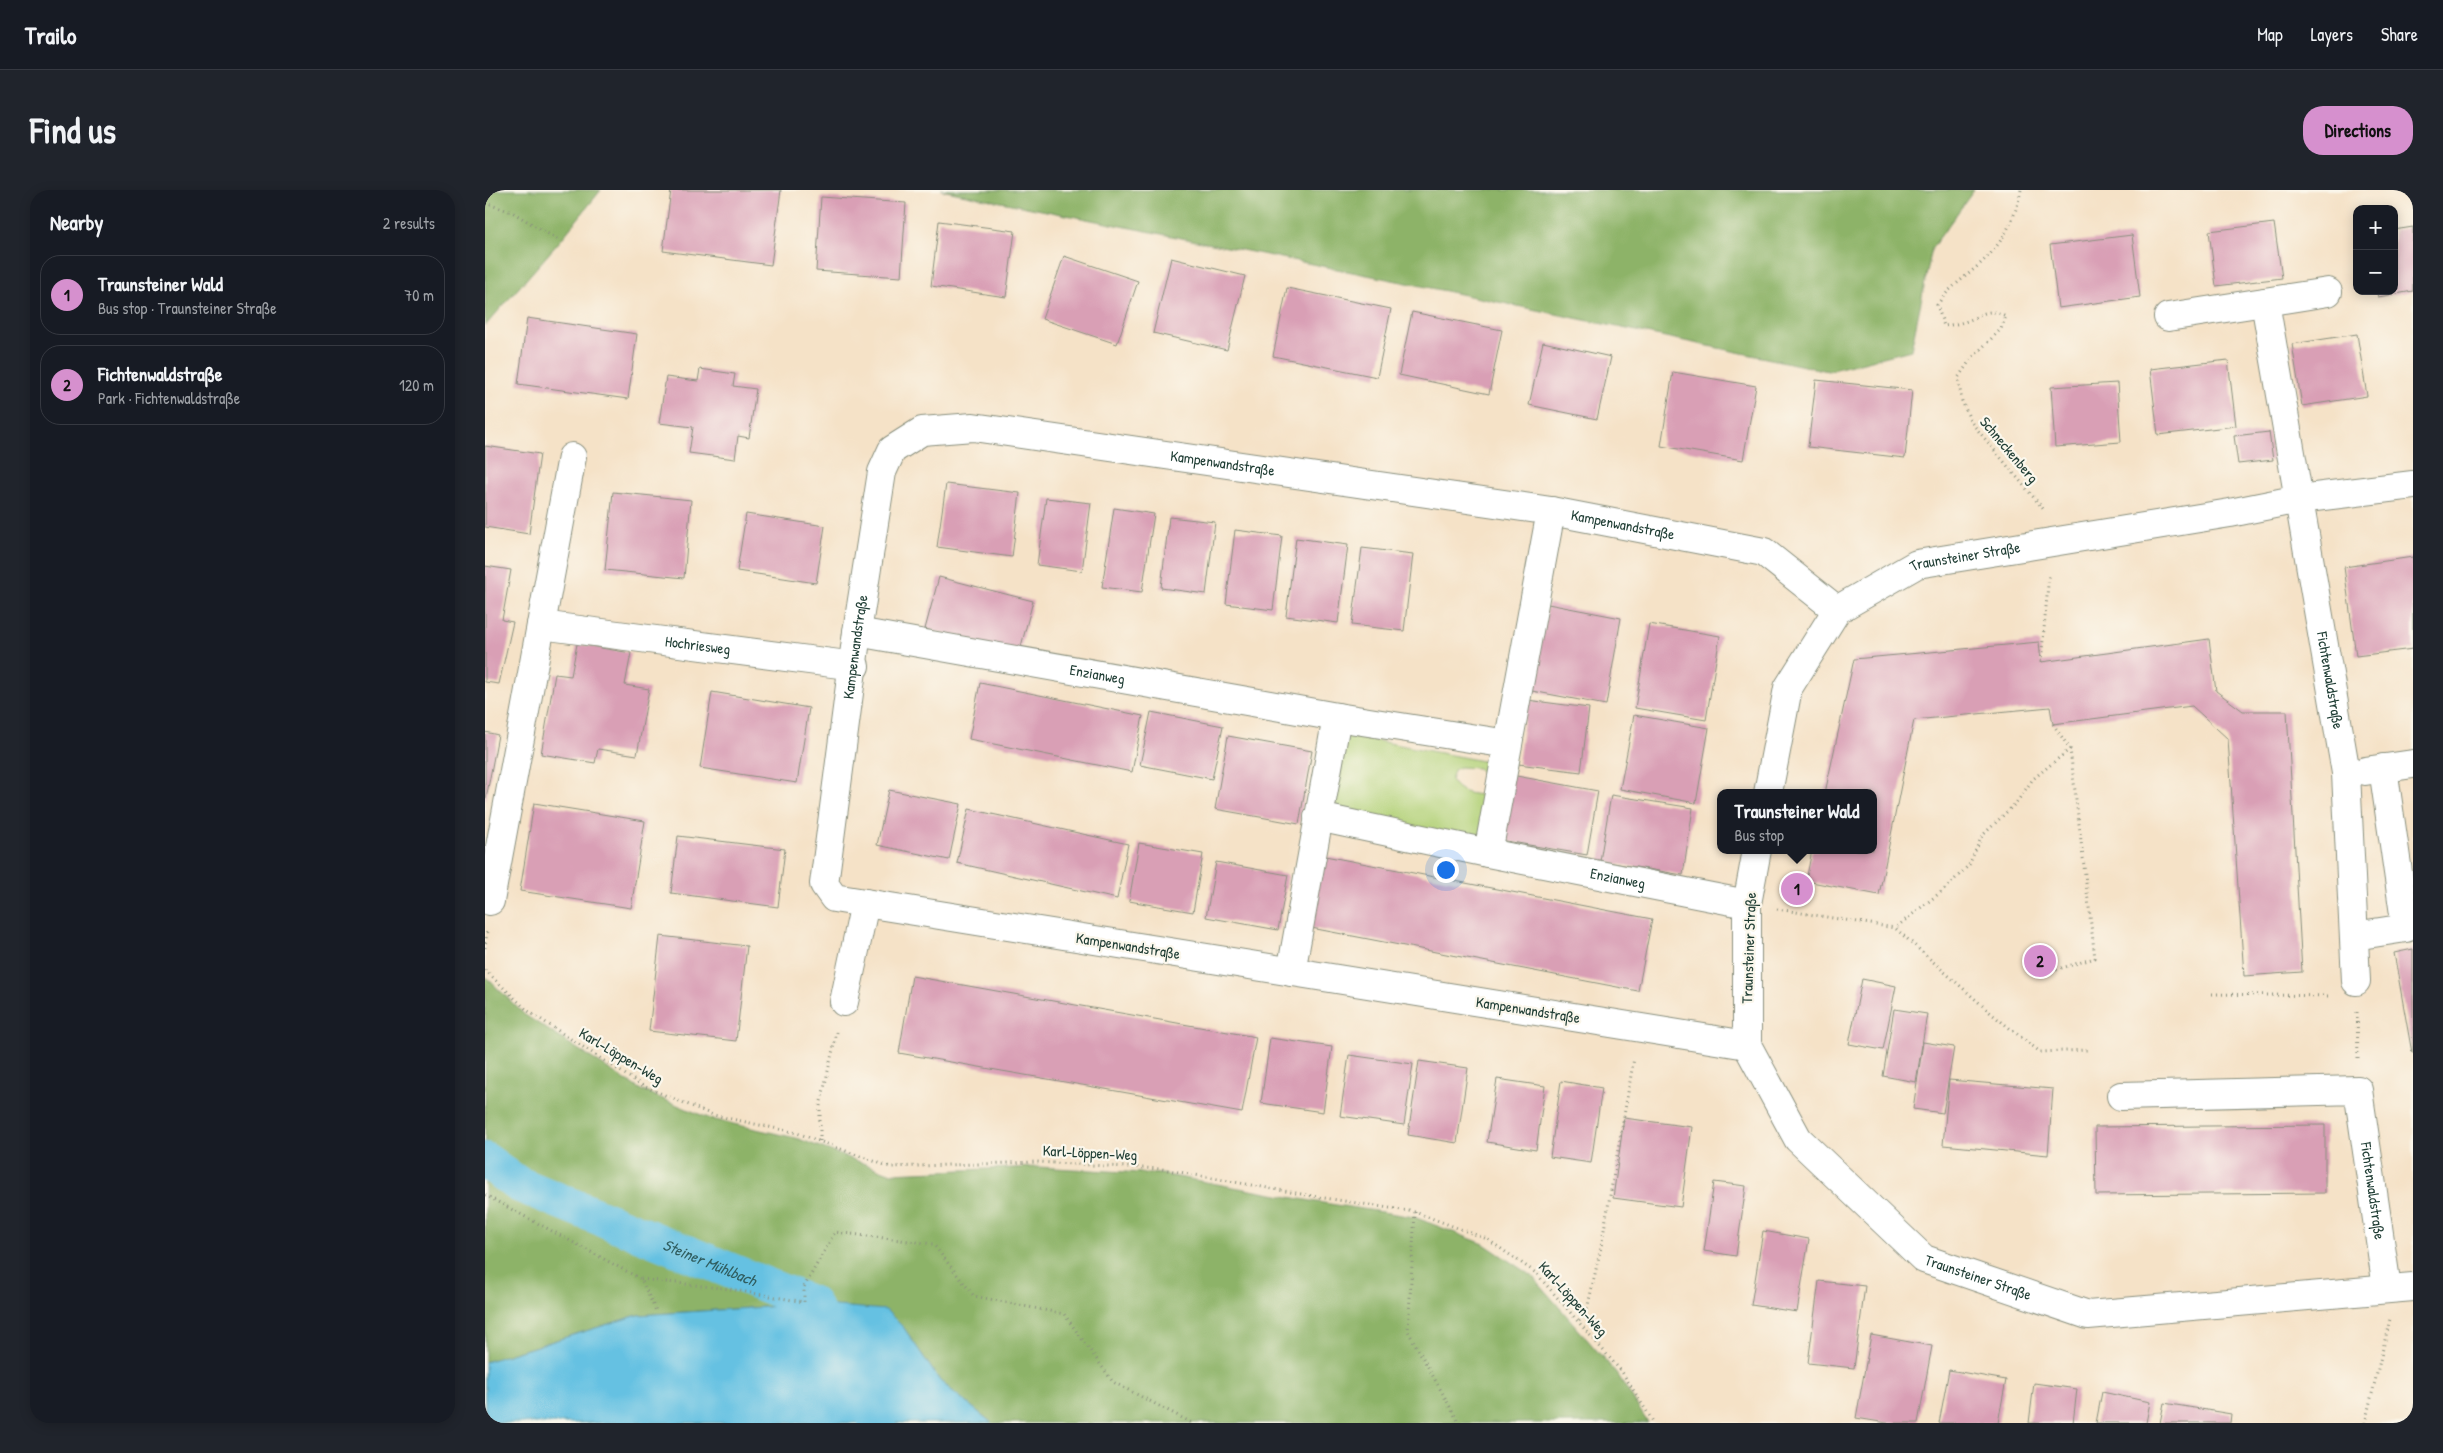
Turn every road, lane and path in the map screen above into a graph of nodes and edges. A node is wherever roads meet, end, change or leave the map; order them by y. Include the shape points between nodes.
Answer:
1 (2021, 190) edge
2 (485, 203) edge
3 (561, 241) dead end
4 (2329, 292) dead end
5 (2265, 302) junction
6 (2168, 317) dead end
7 (572, 457) dead end
8 (2413, 485) edge
9 (2299, 499) junction
10 (1551, 511) junction
11 (2060, 540) junction
12 (1837, 610) junction
13 (541, 625) junction
14 (857, 632) junction
15 (2041, 662) dead end
16 (855, 666) junction
17 (1337, 717) junction
18 (2053, 724) dead end
19 (1508, 744) junction
20 (2070, 749) junction
21 (2413, 764) edge
22 (2383, 768) junction
23 (2346, 773) junction
24 (1769, 789) edge
25 (1318, 817) junction
26 (1488, 853) junction
27 (1756, 854) edge
28 (490, 901) dead end
29 (865, 903) junction
30 (1747, 904) junction
31 (1895, 928) junction
32 (2354, 936) junction
33 (485, 970) edge
34 (2055, 970) junction
35 (1291, 972) junction
36 (2357, 989) junction
37 (2212, 994) dead end
38 (844, 1002) joint
39 (1639, 1028) junction
40 (1747, 1045) junction
41 (2088, 1050) dead end
42 (2358, 1090) junction
43 (2121, 1096) dead end
44 (820, 1141) junction
45 (485, 1195) edge
46 (1415, 1212) junction
47 (641, 1279) junction
48 (2399, 1287) edge
49 (656, 1311) dead end
50 (1579, 1320) junction
51 (1192, 1423) edge
52 (1459, 1423) edge
53 (1654, 1423) edge
54 (2365, 1423) edge

1 - 11 path, Schneckenberg via 2016,215 1997,247 1947,290 1937,305 1944,326 1966,322 1981,313 1997,312 2005,316 2001,329 1971,359 1958,378 1962,401 1971,422
2 - 3 path via 512,212
4 - 5 street
5 - 6 street
5 - 9 street
7 - 13 street
8 - 9 street, Traunsteiner Straße
9 - 11 street, Traunsteiner Straße
9 - 23 street, Fichtenwaldstraße
10 - 12 street, Kampenwandstraße via 1763,552
10 - 14 street, Kampenwandstraße via 973,427 922,432 892,450 882,472
10 - 19 street
11 - 12 street, Traunsteiner Straße via 1917,564
11 - 15 path
12 - 24 street, Traunsteiner Straße via 1788,688
13 - 16 street, Hochriesweg
13 - 28 street
14 - 16 street, Kampenwandstraße
14 - 17 street, Enzianweg
16 - 29 street, Kampenwandstraße via 824,884 833,898
17 - 19 street, Enzianweg
17 - 25 street
18 - 20 path
19 - 26 street
20 - 31 path via 2033,779 2015,803 1982,836 1969,865 1946,888
20 - 34 path via 2095,958
21 - 22 street
22 - 23 street
22 - 32 street via 2406,928
23 - 32 street, Fichtenwaldstraße
25 - 26 street, Enzianweg
25 - 35 street
26 - 30 street, Enzianweg
27 - 30 street, Traunsteiner Straße
29 - 35 street, Kampenwandstraße
29 - 38 street
30 - 31 path
30 - 40 street, Traunsteiner Straße
31 - 41 path via 2040,1052
32 - 36 street, Fichtenwaldstraße
33 - 44 path, Karl-Löppen-Weg via 528,1011 643,1086 713,1115
34 - 34 path via 2035,976 2029,972 2029,954 2036,948 2045,949 2052,956
35 - 39 street, Kampenwandstraße
36 - 37 path
36 - 42 path
38 - 44 path via 820,1106
39 - 40 street, Kampenwandstraße
39 - 50 path via 1601,1247 1586,1314
40 - 48 street, Traunsteiner Straße via 1798,1140 1924,1259 2088,1315
42 - 43 street
42 - 48 street, Fichtenwaldstraße
44 - 46 path, Karl-Löppen-Weg via 889,1168 1037,1162 1162,1169
45 - 47 path
46 - 50 path, Karl-Löppen-Weg via 1487,1239 1537,1272
46 - 52 path via 1408,1331
47 - 49 path
47 - 51 path via 804,1302 804,1287 835,1232 933,1244 973,1296 1064,1314 1113,1382
48 - 54 path
50 - 53 path, Karl-Löppen-Weg via 1622,1372

